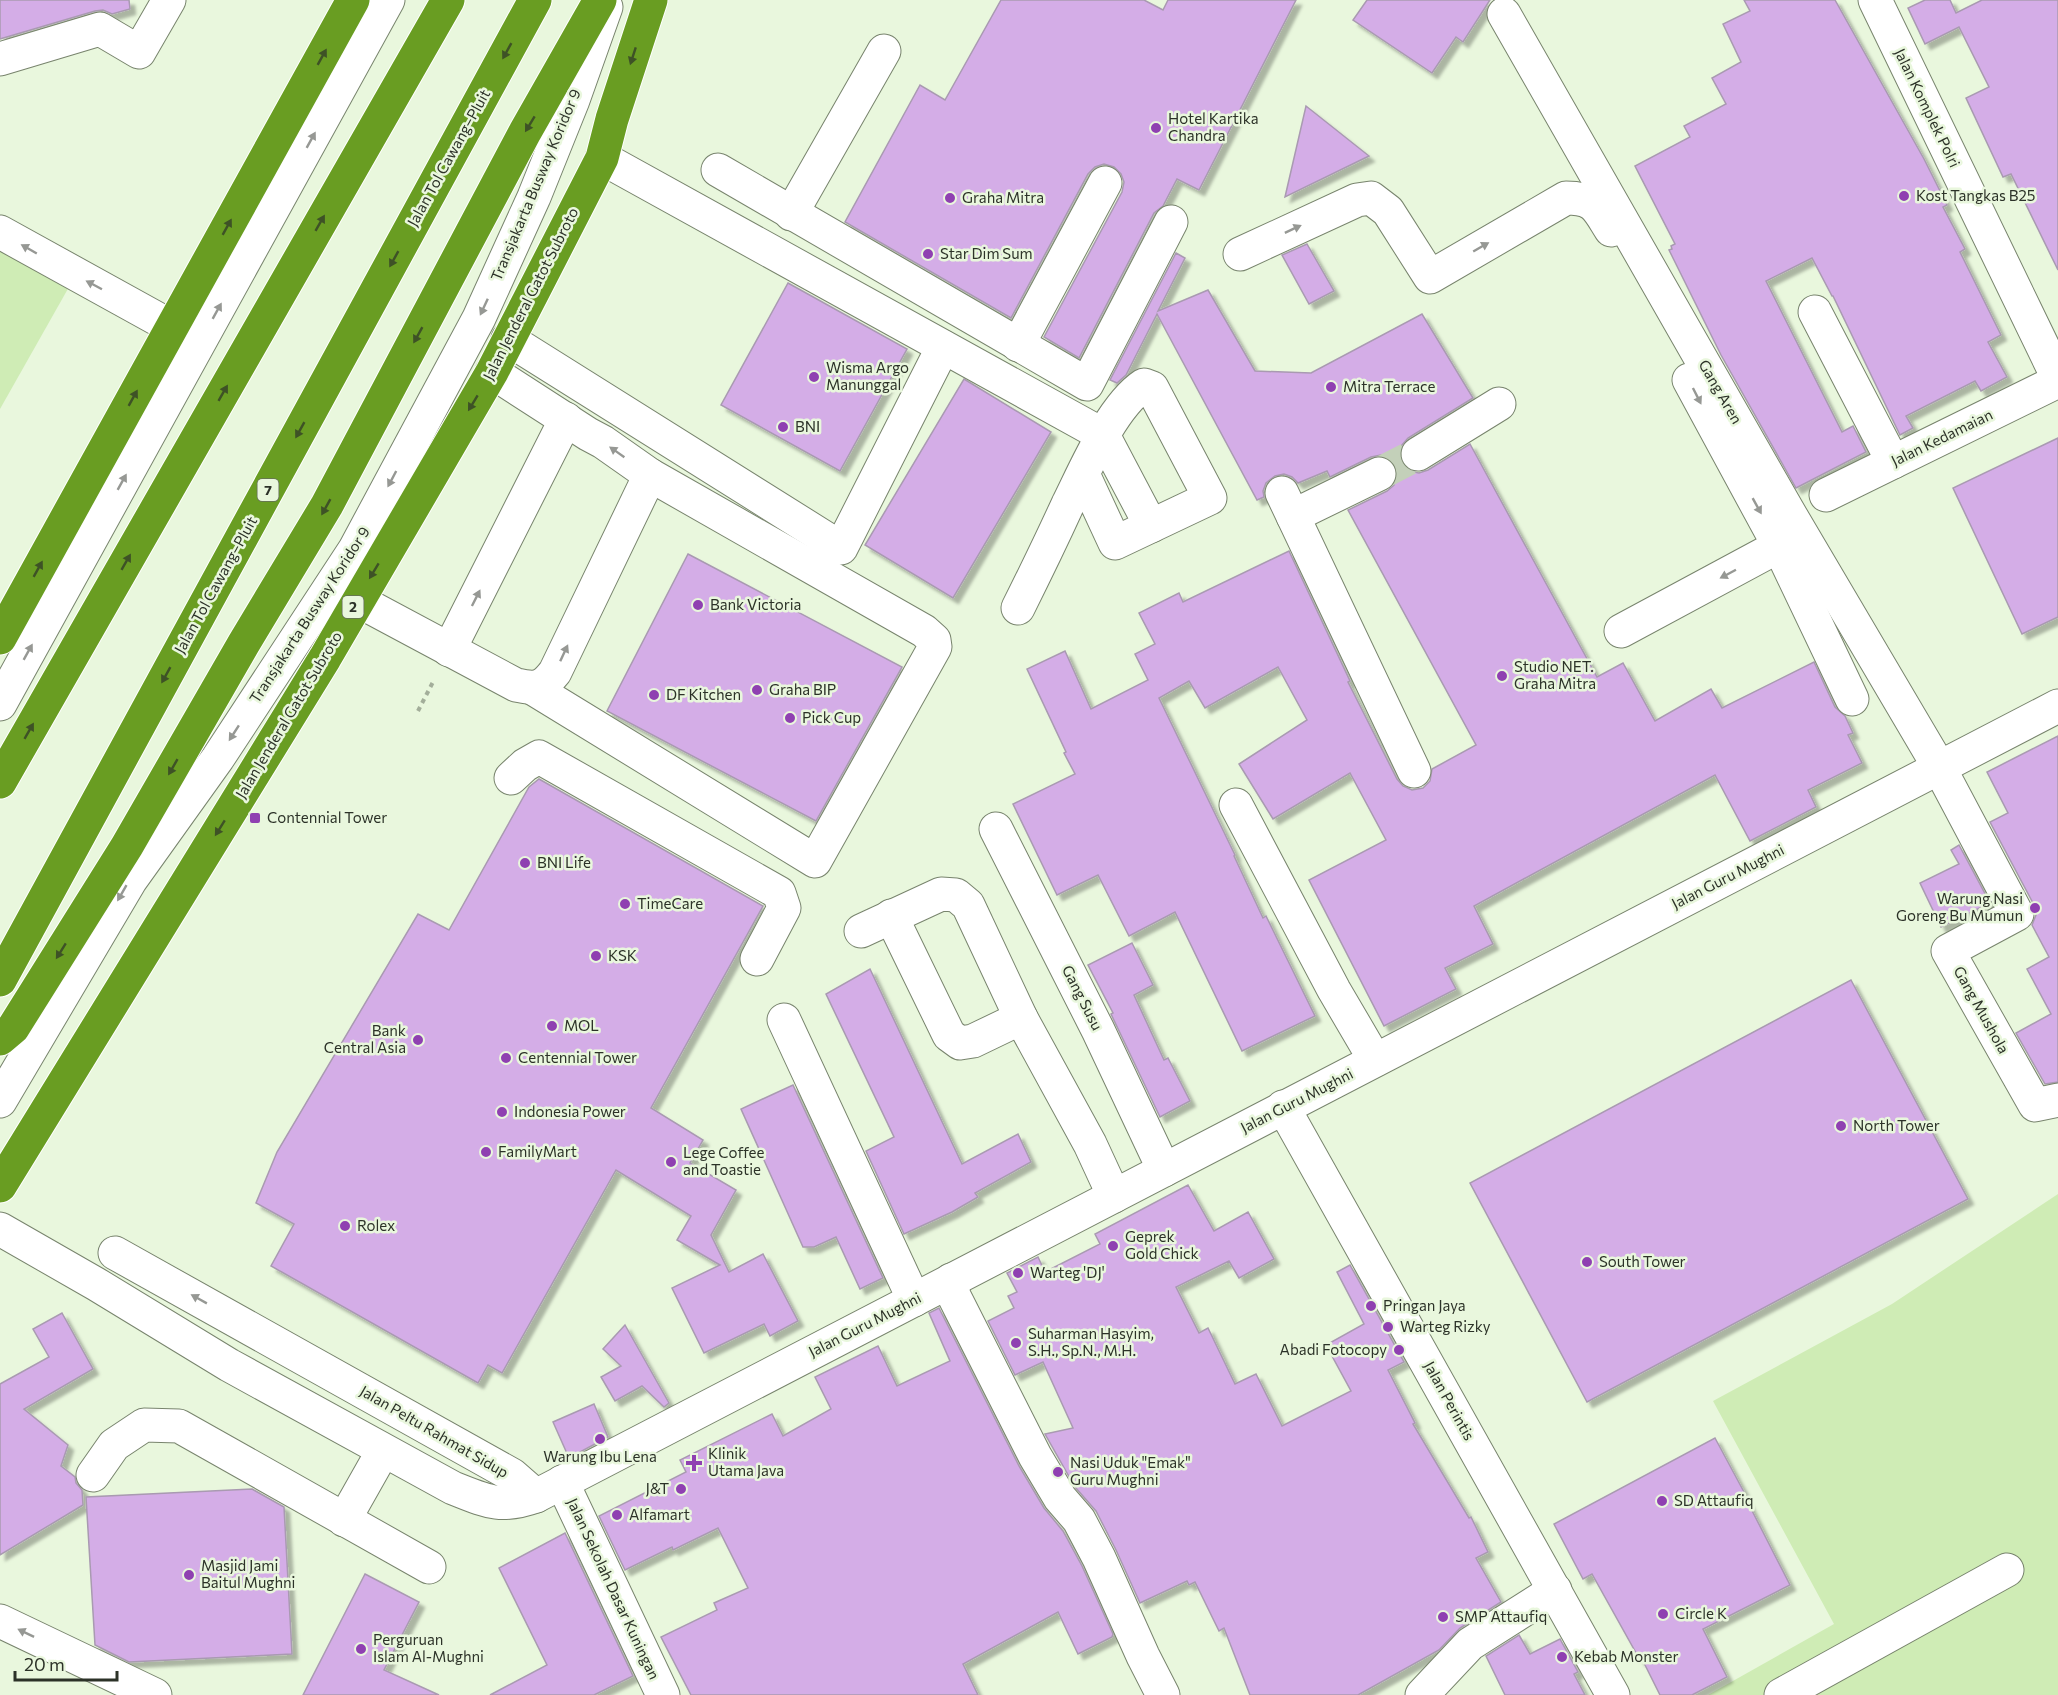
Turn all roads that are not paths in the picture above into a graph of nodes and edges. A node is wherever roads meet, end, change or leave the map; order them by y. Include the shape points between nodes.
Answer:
1 (169, 0) edge
2 (353, 0) edge
3 (388, 0) edge
4 (448, 0) edge
5 (535, 0) edge
6 (600, 0) edge
7 (609, 0) edge
8 (651, 0) edge
9 (1875, 0) edge
10 (1504, 14) dead end
11 (884, 51) dead end
12 (0, 59) edge
13 (602, 158) junction
14 (718, 170) dead end
15 (1105, 183) dead end
16 (791, 214) junction
17 (1171, 222) dead end
18 (0, 232) edge
19 (1240, 254) dead end
20 (1815, 312) dead end
21 (172, 327) junction
22 (508, 339) junction
23 (1018, 345) junction
24 (943, 346) junction
25 (492, 372) junction
26 (2058, 379) edge
27 (1499, 404) dead end
28 (566, 420) junction
29 (1103, 435) junction
30 (1418, 454) tunnel mouth
31 (1893, 462) junction
32 (1083, 474) junction
33 (1379, 474) tunnel mouth
34 (650, 475) junction
35 (1826, 495) dead end
36 (1150, 526) junction
37 (1779, 546) junction
38 (357, 600) junction
39 (1018, 608) dead end
40 (1621, 631) dead end
41 (0, 638) edge
42 (449, 650) junction
43 (534, 689) junction
44 (1852, 699) dead end
45 (0, 704) edge
46 (2058, 706) edge
47 (1939, 767) junction
48 (1413, 771) dead end
49 (511, 778) dead end
50 (0, 782) edge
51 (1236, 804) dead end
52 (996, 828) dead end
53 (891, 916) junction
54 (861, 931) dead end
55 (757, 958) dead end
56 (0, 980) edge
57 (1021, 1018) junction
58 (784, 1020) dead end
59 (0, 1039) edge
60 (1375, 1060) junction
61 (2058, 1100) edge
62 (0, 1101) edge
63 (1283, 1107) junction
64 (1164, 1170) junction
65 (0, 1186) edge
66 (1114, 1196) junction
67 (0, 1229) edge
68 (115, 1253) dead end
69 (951, 1280) junction
70 (914, 1300) junction
71 (250, 1328) junction
72 (230, 1365) junction
73 (383, 1451) junction
74 (93, 1475) dead end
75 (549, 1489) junction
76 (344, 1520) junction
77 (429, 1567) dead end
78 (2007, 1570) dead end
79 (1555, 1590) junction
80 (0, 1621) edge
81 (154, 1695) edge
82 (663, 1695) edge
83 (1163, 1695) edge
84 (1422, 1695) edge
85 (1613, 1695) edge
86 (1781, 1695) edge

1 - 12 street via 139,52 100,29
21 -> 2 highway
45 -> 3 street
50 -> 4 highway
5 -> 56 highway, Jalan Tol Cawang–Pluit / 7
6 -> 59 highway via 525,132 327,505 127,846 13,1028
7 -> 62 street, Transjakarta Busway Koridor 9 via 534,197 488,297 355,549 218,758 130,881
8 -> 13 highway, Jalan Jenderal Gatot Subroto / 2
9 - 26 street, Jalan Komplek Polri
10 - 47 street, Gang Aren
11 - 16 street
13 - 22 highway, Jalan Jenderal Gatot Subroto / 2
13 - 24 street
14 - 16 street
15 - 23 street
16 - 23 street
17 - 23 street via 1087,384
21 -> 18 street
19 -> 37 street via 1357,200 1371,198 1388,211 1430,277 1566,198 1582,198 1593,204 1612,232
20 - 31 street
41 -> 21 highway
22 - 24 street via 841,548
22 - 25 highway, Jalan Jenderal Gatot Subroto / 2
24 - 29 street
25 - 28 street
25 -> 38 highway, Jalan Jenderal Gatot Subroto / 2
26 - 31 street, Jalan Kedamaian
27 - 30 street
34 -> 28 street
42 -> 28 street
29 - 32 street
29 - 36 street
29 - 36 street via 1134,391 1144,385 1152,388 1210,498
31 - 35 street, Jalan Kedamaian
32 - 36 street via 1115,543
32 - 39 street
33 - 48 street via 1288,504
43 -> 34 street via 548,682 555,672
34 - 43 street via 924,631 934,640 935,647 815,861
37 -> 40 street
37 - 44 street
38 - 42 street
38 -> 65 highway, Jalan Jenderal Gatot Subroto / 2
42 - 43 street via 516,685
46 - 47 street, Jalan Guru Mughni
47 - 60 street, Jalan Guru Mughni
47 - 61 street, Gang Mushola via 2017,914 1948,951 2035,1105
49 - 55 street via 539,757 779,894 784,908
51 - 60 street
52 - 64 street, Gang Susu
53 - 54 street
53 - 57 street via 941,894 956,896 968,905
53 - 57 street via 949,1035 960,1043 973,1041
57 - 66 street
58 - 70 street
60 - 63 street, Jalan Guru Mughni
63 - 64 street, Jalan Guru Mughni
63 - 79 street, Jalan Perintis
64 - 66 street, Jalan Guru Mughni
66 - 69 street, Jalan Guru Mughni
67 - 72 street, Jalan Peltu Rahmat Sidup
71 -> 68 street, Jalan Peltu Rahmat Sidup
69 - 70 street, Jalan Guru Mughni
69 - 83 street via 954,1296 1035,1456 1060,1498 1079,1520 1099,1558
70 - 75 street, Jalan Guru Mughni
71 - 72 street
71 - 75 street, Jalan Peltu Rahmat Sidup via 512,1475
72 - 73 street, Jalan Peltu Rahmat Sidup
73 - 75 street, Jalan Peltu Rahmat Sidup via 488,1502 517,1503
73 - 76 street
74 - 76 street via 114,1445 144,1425 179,1426
75 - 82 street, Jalan Sekolah Dasar Kuningan
76 - 77 street
78 - 86 street
79 - 84 street via 1470,1644
79 - 85 street, Jalan Perintis
81 -> 80 street

